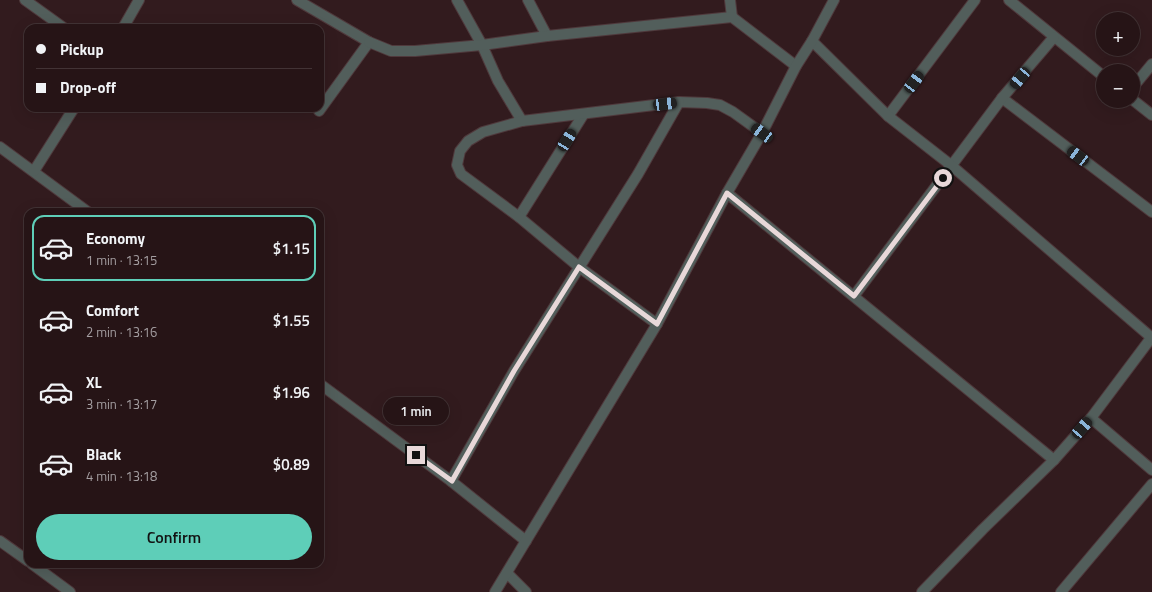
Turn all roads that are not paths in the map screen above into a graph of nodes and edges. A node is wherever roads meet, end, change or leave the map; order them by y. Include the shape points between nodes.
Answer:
1 (25, 0) edge
2 (139, 0) edge
3 (297, 0) edge
4 (457, 0) edge
5 (528, 0) edge
6 (730, 0) edge
7 (834, 0) edge
8 (975, 0) edge
9 (1010, 0) edge
10 (732, 17) junction
11 (58, 24) edge
12 (125, 24) edge
13 (547, 36) junction
14 (1054, 37) junction
15 (812, 41) junction
16 (369, 42) junction
17 (482, 45) junction
18 (1152, 64) edge
19 (796, 66) junction
20 (1096, 70) edge
21 (1140, 79) edge
22 (1002, 98) junction
23 (679, 102) junction
24 (324, 105) edge
25 (1140, 106) edge
26 (71, 112) edge
27 (583, 115) junction
28 (1152, 115) edge
29 (888, 116) junction
30 (522, 122) junction
31 (762, 133) junction
32 (0, 147) edge
33 (952, 166) junction
34 (34, 171) junction
35 (727, 193) junction
36 (83, 208) edge
37 (1152, 212) edge
38 (519, 217) junction
39 (579, 267) junction
40 (854, 296) junction
41 (657, 324) junction
42 (1152, 338) edge
43 (324, 387) edge
44 (1091, 418) junction
45 (1054, 460) junction
46 (1152, 470) edge
47 (452, 481) junction
48 (1152, 484) edge
49 (0, 540) edge
50 (526, 541) junction
51 (24, 558) edge
52 (37, 568) edge
53 (507, 573) junction
54 (68, 591) edge
55 (495, 592) edge
56 (526, 592) edge
57 (922, 592) edge
58 (1061, 592) edge

1 - 11 street
2 - 12 street
3 - 16 street
4 - 17 street
5 - 13 street
6 - 10 street
7 - 15 street
8 - 29 street
9 - 14 street
10 - 13 street
10 - 19 street
13 - 17 street
14 - 20 street
14 - 22 street
15 - 19 street
15 - 29 street
16 - 17 street via 391,51
16 - 24 street
17 - 30 street via 498,81
18 - 21 street
19 - 31 street
22 - 33 street
22 - 37 street
23 - 27 street
23 - 31 street via 720,105
23 - 39 street via 638,174
25 - 28 street
26 - 34 street
27 - 30 street
27 - 38 street
29 - 33 street
30 - 38 street via 483,132 468,141 460,151 457,165 461,174
31 - 35 street
32 - 34 street
33 - 40 street
33 - 42 street
34 - 36 street
35 - 40 street
35 - 41 street
38 - 39 street
39 - 41 street
39 - 47 street via 514,371
40 - 45 street
41 - 50 street
42 - 44 street
43 - 47 street
44 - 45 street
44 - 46 street
45 - 57 street
47 - 50 street
48 - 58 street
49 - 51 street
50 - 53 street
52 - 54 street
53 - 55 street
53 - 56 street

